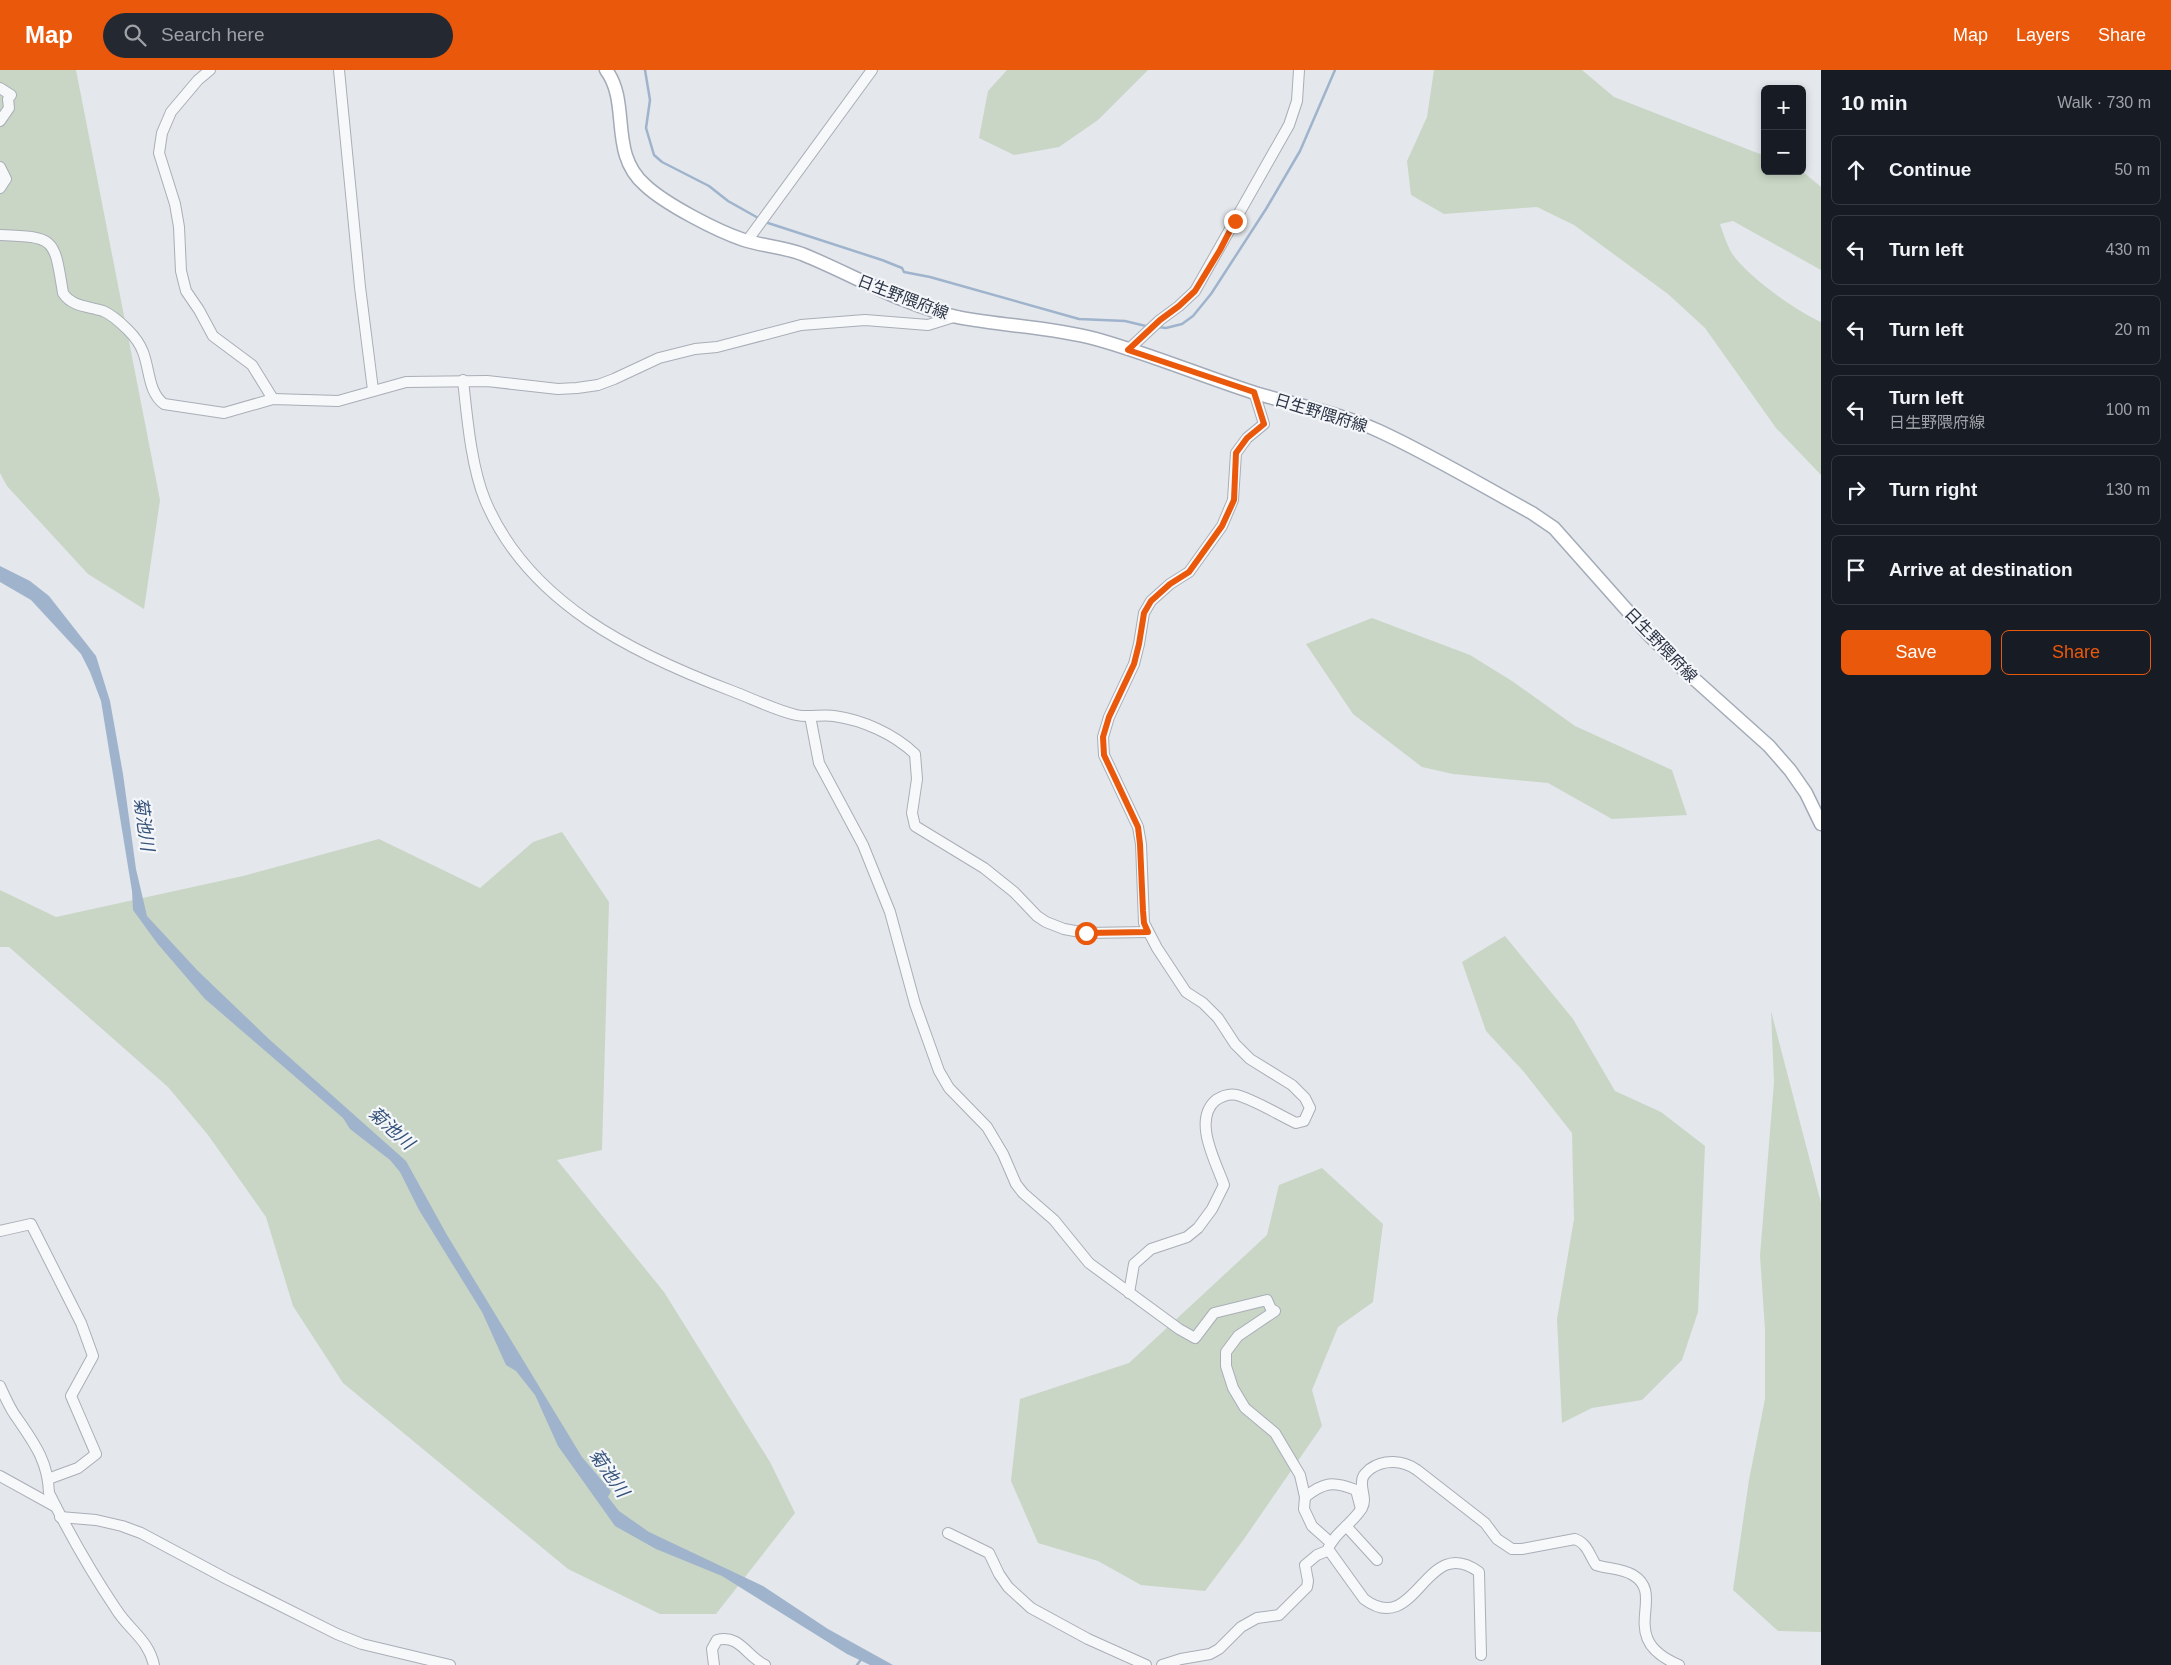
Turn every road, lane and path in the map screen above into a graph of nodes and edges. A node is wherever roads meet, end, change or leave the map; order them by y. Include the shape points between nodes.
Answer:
1 (210, 70) edge
2 (339, 70) edge
3 (606, 70) edge
4 (872, 70) edge
5 (1299, 70) edge
6 (0, 88) edge
7 (0, 121) edge
8 (0, 167) edge
9 (0, 188) edge
10 (0, 235) edge
11 (747, 241) junction
12 (956, 316) junction
13 (1128, 350) junction
14 (463, 380) junction
15 (373, 390) junction
16 (1254, 392) junction
17 (273, 399) junction
18 (810, 716) junction
19 (1821, 824) edge
20 (1148, 932) junction
21 (0, 1231) edge
22 (1129, 1293) junction
23 (0, 1386) edge
24 (0, 1476) edge
25 (48, 1479) junction
26 (1305, 1497) junction
27 (56, 1507) junction
28 (1361, 1509) junction
29 (60, 1517) junction
30 (1346, 1526) junction
31 (948, 1533) dead end
32 (1329, 1546) junction
33 (1377, 1560) dead end
34 (1481, 1655) dead end
35 (154, 1665) edge
36 (450, 1665) edge
37 (714, 1665) edge
38 (765, 1665) edge
39 (1146, 1665) edge
40 (1162, 1665) edge
41 (1679, 1665) edge

1 - 17 street via 171,112 158,153 175,204 186,291 213,336 252,365
2 - 15 street
3 - 11 main road, 日生野隈府線 via 617,99 623,148 632,170 645,186 720,230
4 - 11 street
5 - 13 street via 1296,101 1289,125 1195,291
6 - 7 street via 11,95 9,108
8 - 9 street via 6,179
10 - 17 street via 39,237 48,241 53,249 62,293 76,304 103,311 127,329 143,351 153,391 164,404 224,413
11 - 12 main road, 日生野隈府線 via 801,254 914,304
12 - 13 main road, 日生野隈府線 via 1067,333
12 - 14 street via 928,325 865,320 801,325 659,358 598,385 577,388
13 - 16 main road, 日生野隈府線
14 - 15 street via 406,382
14 - 18 street via 472,445 484,498 501,531 522,560 557,598 611,636 665,663 796,715
15 - 17 street via 338,401
16 - 19 main road, 日生野隈府線 via 1377,430 1554,528 1649,635 1769,746 1806,793
16 - 20 street via 1264,424 1247,438 1236,453 1234,500 1222,526 1189,572 1151,601 1144,613 1134,664 1103,737 1104,755 1138,827 1144,923
18 - 20 street via 851,719 902,742 915,754 917,779 912,813 915,826 984,868 1014,892 1036,916 1064,929 1086,933
18 - 22 street via 818,763 863,845 890,912 915,1004 939,1071 950,1088 987,1127 1016,1184 1054,1220 1089,1263
20 - 22 street via 1186,992 1218,1018 1235,1044 1250,1059 1292,1085 1310,1108 1304,1121 1296,1123 1235,1094 1222,1096 1212,1103 1204,1126 1224,1185 1221,1193 1198,1228 1187,1237 1151,1249 1134,1264
21 - 25 street via 31,1224 81,1324 93,1356 71,1396 96,1454 78,1468
22 - 26 street via 1195,1338 1214,1313 1266,1300 1270,1309 1275,1311 1238,1336 1226,1352 1226,1366 1233,1388 1245,1408 1275,1432 1300,1475
23 - 25 street via 40,1452
24 - 27 street
25 - 27 street via 49,1493
26 - 28 street via 1325,1484 1337,1484 1356,1490
26 - 32 street via 1304,1509 1312,1526
27 - 29 street
28 - 30 street
28 - 41 street via 1365,1498 1364,1475 1379,1463 1391,1461 1409,1464 1485,1523 1497,1539 1512,1549 1575,1540 1582,1542 1596,1565 1607,1569 1612,1567 1643,1584 1647,1601 1643,1621 1646,1635 1652,1648 1663,1658
29 - 35 street via 119,1615 150,1651
29 - 36 street via 122,1526 166,1545 337,1634 362,1644
30 - 32 street
30 - 33 street
31 - 39 street via 988,1552 1008,1587 1031,1608
32 - 34 street via 1364,1599 1379,1606 1402,1604 1447,1563 1470,1565 1479,1572
32 - 40 street via 1305,1565 1307,1587 1279,1615 1256,1618 1210,1654
37 - 38 street via 712,1649 717,1640 726,1638 736,1640

